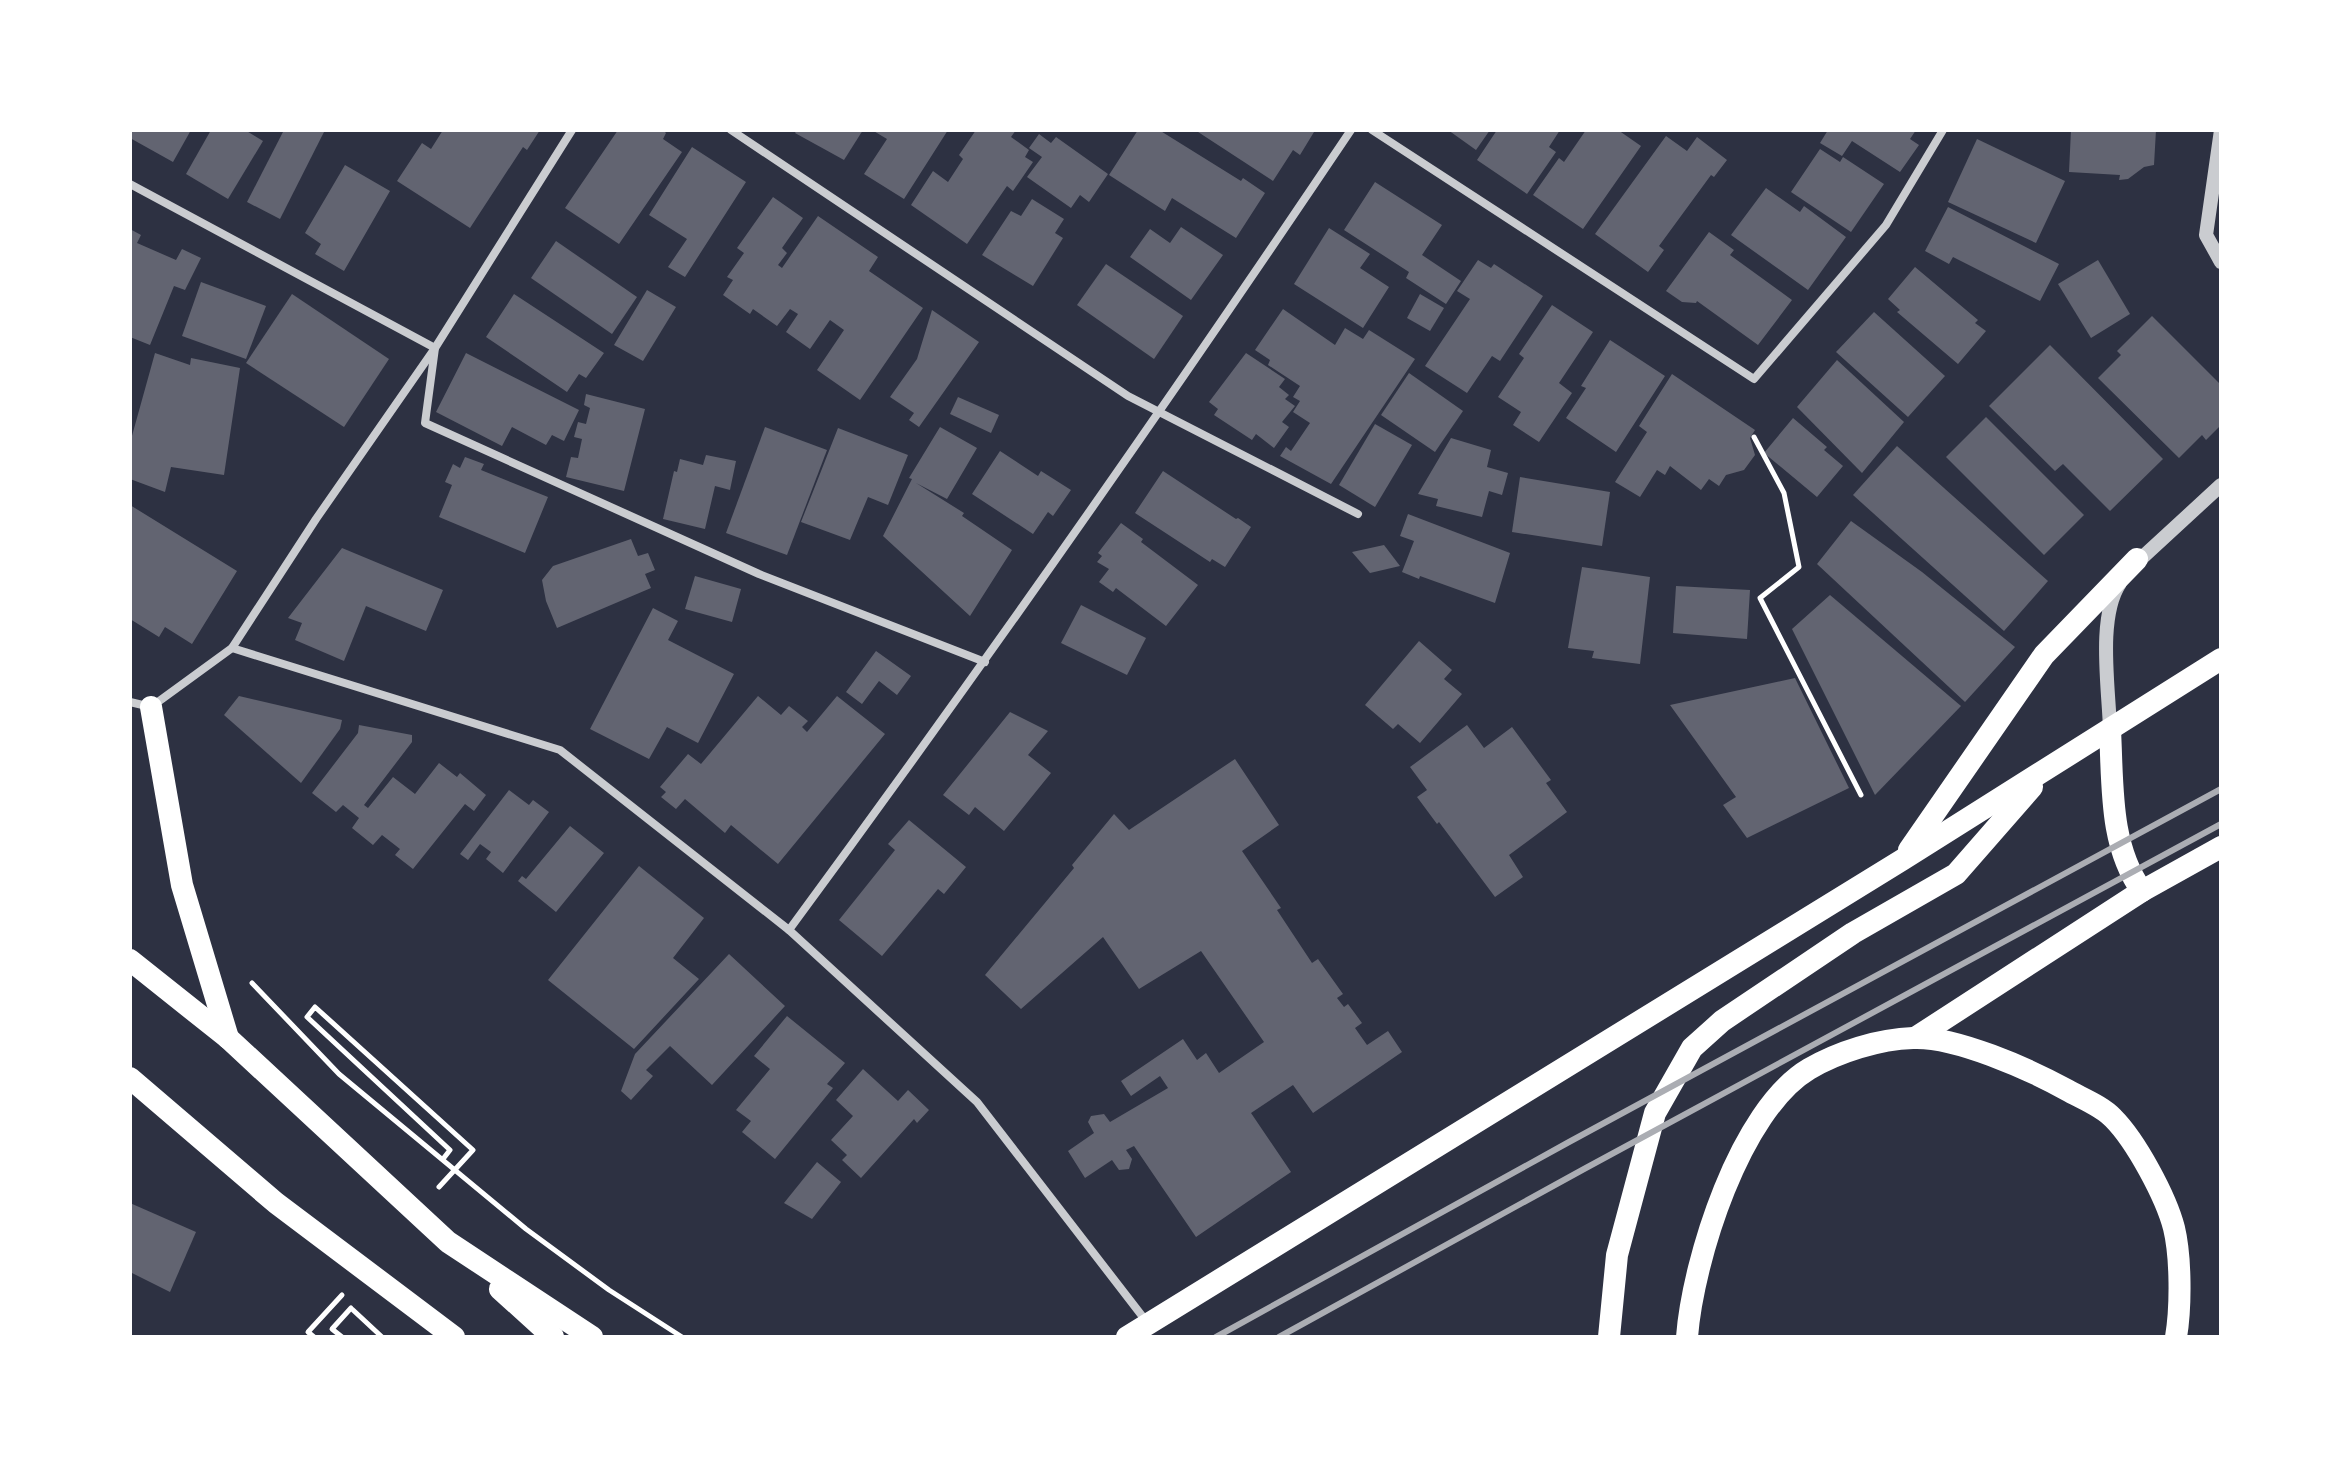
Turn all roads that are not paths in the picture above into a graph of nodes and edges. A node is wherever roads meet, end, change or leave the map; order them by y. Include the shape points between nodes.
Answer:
1 (572, 130) edge
2 (731, 130) edge
3 (1351, 130) edge
4 (1372, 130) edge
5 (1943, 130) edge
6 (2221, 130) edge
7 (130, 184) edge
8 (2221, 262) edge
9 (435, 348) junction
10 (1159, 414) junction
11 (2221, 485) edge
12 (1358, 514) dead end
13 (2137, 559) junction
14 (232, 648) junction
15 (2221, 659) edge
16 (985, 662) junction
17 (140, 704) edge
18 (2110, 730) junction
19 (2049, 768) junction
20 (2221, 847) edge
21 (1902, 860) junction
22 (2142, 891) junction
23 (789, 930) junction
24 (130, 960) edge
25 (228, 1038) junction
26 (1915, 1038) junction
27 (130, 1078) edge
28 (448, 1242) junction
29 (399, 1297) junction
30 (1149, 1325) junction
31 (437, 1337) edge
32 (446, 1337) edge
33 (454, 1337) edge
34 (553, 1337) edge
35 (592, 1337) edge
36 (1127, 1337) edge
37 (1609, 1337) edge
38 (1687, 1337) edge
39 (2176, 1337) edge

1 - 9 street
2 - 10 street
3 - 10 street
4 - 5 street via 1754,379 1886,225
6 - 8 street via 2206,235
7 - 9 street
9 - 14 street
9 - 16 street via 425,423 759,574
10 - 12 street
10 - 16 street
11 - 13 street
13 - 18 street via 2117,587 2110,610
13 - 21 highway via 2044,655
14 - 17 street
14 - 23 street via 560,750
15 - 18 highway
16 - 23 street
17 - 25 highway via 182,885
18 - 19 highway
18 - 22 highway via 2122,851
19 - 21 highway
19 - 37 highway via 1956,874 1853,933 1722,1021 1692,1048 1655,1113 1617,1255
20 - 22 highway
21 - 30 highway
22 - 26 highway
23 - 30 street via 977,1102
24 - 25 highway
25 - 28 highway
26 - 38 highway via 1885,1041 1808,1069 1759,1119 1709,1227
26 - 39 highway via 1996,1058 2044,1077 2111,1115 2133,1142 2174,1229
27 - 29 highway via 276,1203
28 - 34 highway
28 - 35 highway
29 - 31 highway
29 - 32 highway
29 - 33 highway
30 - 36 highway

